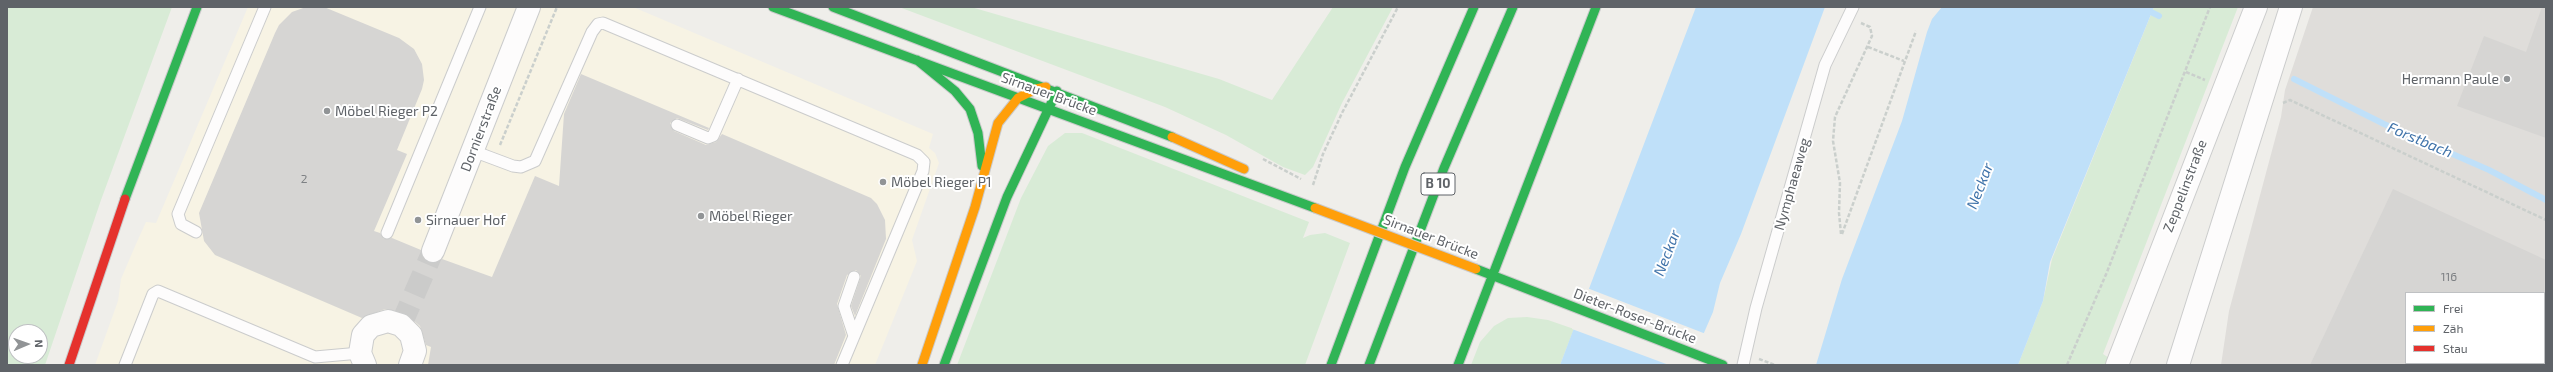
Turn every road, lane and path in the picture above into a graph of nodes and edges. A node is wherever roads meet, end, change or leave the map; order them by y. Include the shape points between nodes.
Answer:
1 (197, 7) edge
2 (265, 7) edge
3 (480, 7) edge
4 (529, 7) edge
5 (557, 7) edge
6 (773, 7) edge
7 (833, 7) edge
8 (1398, 7) edge
9 (1474, 7) edge
10 (1514, 7) edge
11 (1596, 7) edge
12 (1853, 7) edge
13 (2210, 7) edge
14 (2256, 7) edge
15 (2291, 7) edge
16 (1916, 31) dead end
17 (1872, 36) dead end
18 (1868, 47) junction
19 (917, 60) junction
20 (1904, 61) junction
21 (738, 78) junction
22 (1046, 87) junction
23 (1057, 90) junction
24 (1018, 98) junction
25 (2262, 101) junction
26 (1050, 109) junction
27 (677, 124) dead end
28 (473, 151) junction
29 (495, 159) junction
30 (982, 177) junction
31 (1313, 185) dead end
32 (1315, 208) junction
33 (2546, 220) edge
34 (196, 232) dead end
35 (387, 233) dead end
36 (433, 251) tunnel mouth
37 (1493, 276) junction
38 (854, 277) dead end
39 (1537, 293) joint
40 (854, 336) junction
41 (363, 359) edge
42 (69, 365) edge
43 (125, 365) edge
44 (410, 365) edge
45 (842, 365) edge
46 (922, 365) edge
47 (944, 365) edge
48 (1331, 365) edge
49 (1370, 365) edge
50 (1458, 365) edge
51 (1723, 365) edge
52 (1743, 365) edge
53 (2067, 365) edge
54 (2117, 365) edge
55 (2178, 365) edge

1 - 42 main road via 113,232
2 - 34 lane via 178,214 181,224
3 - 35 lane
4 - 28 street, Dornierstraße
5 - 29 path
6 - 19 main road, Sirnauer Brücke
7 - 22 main road, Sirnauer Brücke
8 - 31 path via 1342,113 1323,154
9 - 48 main road, B 10 via 1405,167
10 - 49 main road, B 10 via 1444,168 1391,303
11 - 37 main road
12 - 52 lane, Nymphaeaweg via 1826,65 1756,308
13 - 53 path via 2107,272
14 - 54 street, Zeppelinstraße
15 - 25 street
16 - 20 path
17 - 18 path
18 - 20 path
18 - 20 path via 1835,117 1834,141 1840,183 1841,234
19 - 24 main road, Sirnauer Brücke
19 - 30 main road via 955,91 970,109 978,132
21 - 27 lane via 711,138
21 - 29 lane via 603,23 598,24 577,63 534,161 521,167
21 - 40 lane via 921,158 924,166 910,204
22 - 23 main road, Sirnauer Brücke
22 - 24 main road
23 - 26 main road
23 - 32 main road, Sirnauer Brücke via 1197,146 1255,174
24 - 26 main road, Sirnauer Brücke
24 - 30 main road via 998,123
25 - 33 path via 2276,107 2290,100
25 - 55 street
26 - 32 main road, Sirnauer Brücke
26 - 47 main road via 1007,196
28 - 29 lane
28 - 36 street, Dornierstraße
30 - 46 main road via 957,262
32 - 37 main road, Sirnauer Brücke, bridge
37 - 39 main road, Sirnauer Brücke
37 - 50 main road
38 - 40 lane via 844,306
39 - 51 main road, Dieter-Roser-Brücke
40 - 45 lane
41 - 43 lane via 315,357 158,291 154,294
41 - 44 street via 362,340 367,330 377,323 392,322 405,327 411,335 415,351

